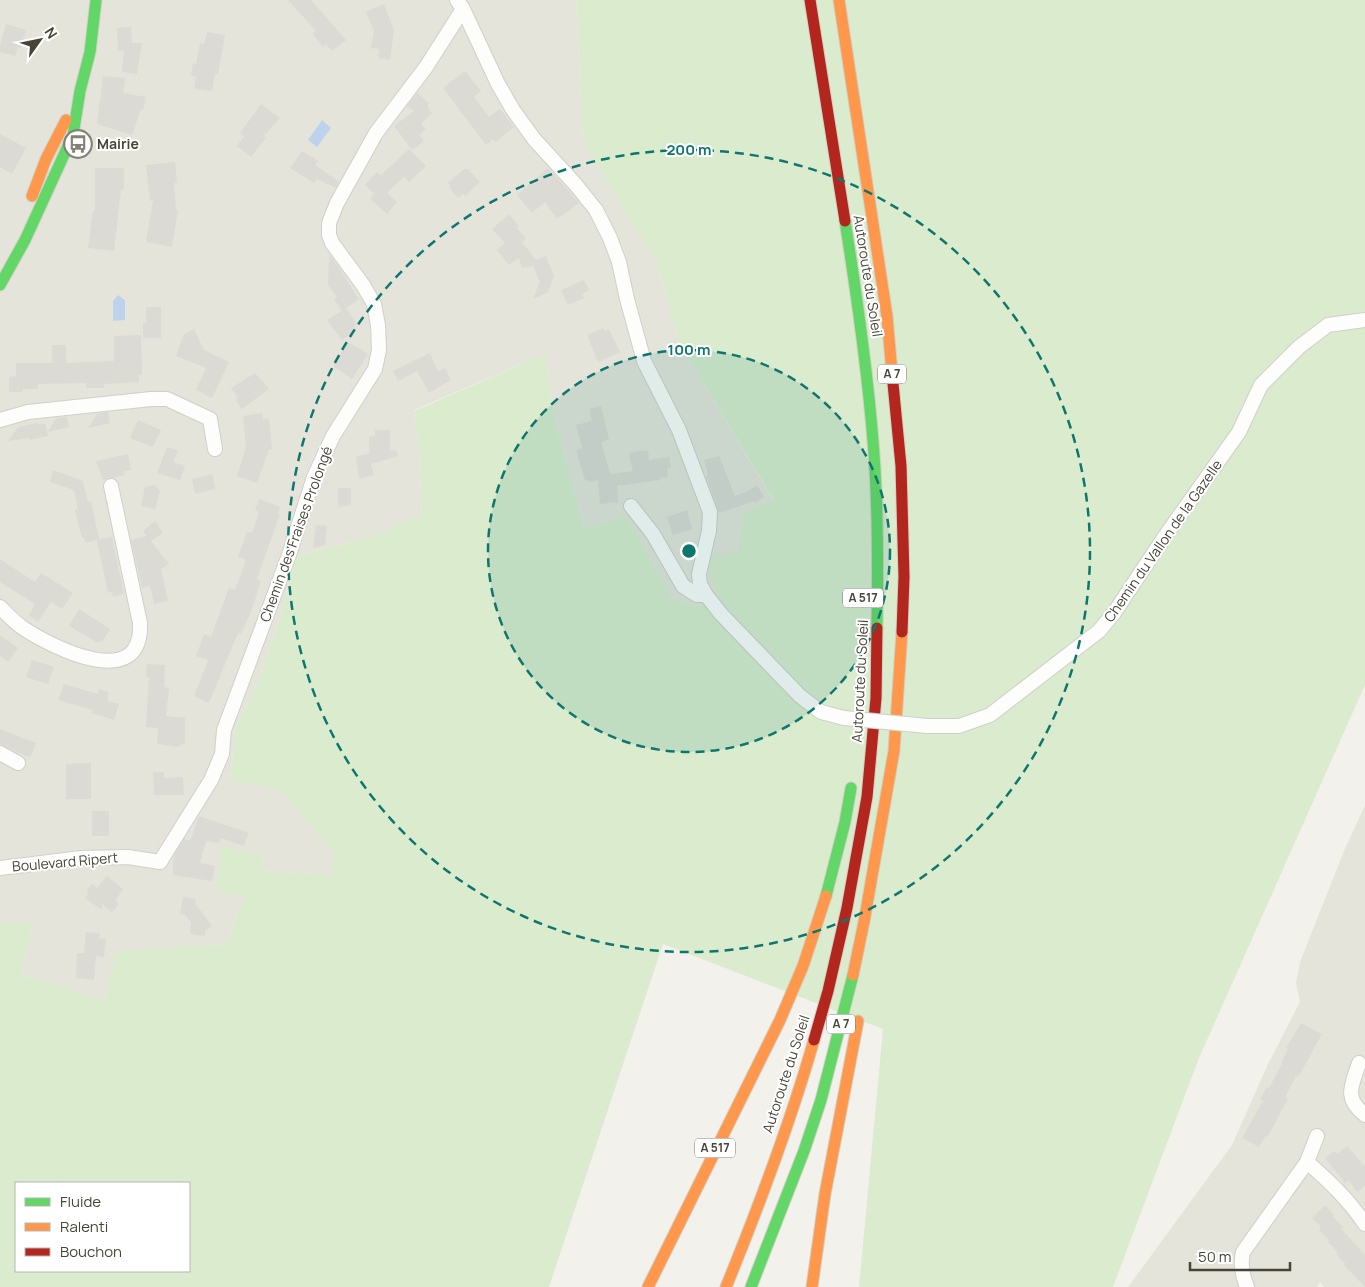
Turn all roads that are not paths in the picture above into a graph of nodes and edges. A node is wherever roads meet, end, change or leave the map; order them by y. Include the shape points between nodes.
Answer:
1 (96, 0) edge
2 (810, 0) edge
3 (839, 0) edge
4 (460, 4) edge
5 (80, 91) junction
6 (838, 178) junction
7 (23, 216) dead end
8 (0, 285) edge
9 (1365, 320) edge
10 (854, 370) dead end
11 (0, 420) edge
12 (215, 449) dead end
13 (111, 486) dead end
14 (631, 506) dead end
15 (706, 595) junction
16 (0, 607) edge
17 (859, 709) dead end
18 (858, 729) dead end
19 (894, 751) junction
20 (0, 753) edge
21 (18, 763) dead end
22 (853, 774) dead end
23 (160, 862) joint
24 (0, 868) edge
25 (874, 930) dead end
26 (859, 1013) dead end
27 (1360, 1062) dead end
28 (1365, 1115) edge
29 (1317, 1136) dead end
30 (1307, 1162) junction
31 (1365, 1224) edge
32 (648, 1287) edge
33 (726, 1287) edge
34 (751, 1287) edge
35 (812, 1287) edge
36 (1247, 1287) edge

1 - 5 main road via 90,52
2 - 6 main road, Autoroute du Soleil / A 7
3 - 19 main road, Autoroute du Soleil / A 7 via 887,316 901,466 903,615
4 - 15 street via 513,110 596,210 610,238 644,361 679,430 710,512 699,574
4 - 23 street, Chemin des Fraises Prolongé via 426,67 376,133 329,223 332,243 374,304 379,350 375,369 333,436 314,477 289,555 224,730 222,754 211,780
5 - 7 main road via 46,159
5 - 8 main road via 73,135 25,240
6 - 10 main road
6 - 33 main road, Autoroute du Soleil / A 7 via 863,340 876,469 878,619 876,698 868,787 847,908 828,991 801,1085
9 - 15 street, Chemin du Vallon de la Gazelle, bridge via 1328,325 1299,347 1261,384 1239,432 1114,613 1099,631 990,715 959,726 928,726 844,718 821,712 787,684
11 - 12 street via 28,412 167,399 210,419
13 - 16 street via 140,623 141,636 137,648 128,656 107,662 65,652 22,627
14 - 15 street via 653,534 683,586 697,595
17 - 18 main road
19 - 25 main road
19 - 34 main road, Autoroute du Soleil / A 7 via 864,922 836,1043 804,1151
20 - 21 street
22 - 32 main road, A 517 via 848,809 825,902 798,980
23 - 24 street, Boulevard Ripert via 128,857 81,858
26 - 35 main road via 825,1194
27 - 28 street via 1351,1092 1352,1101
29 - 30 street
30 - 31 street via 1351,1204
30 - 36 street via 1243,1252 1242,1275

